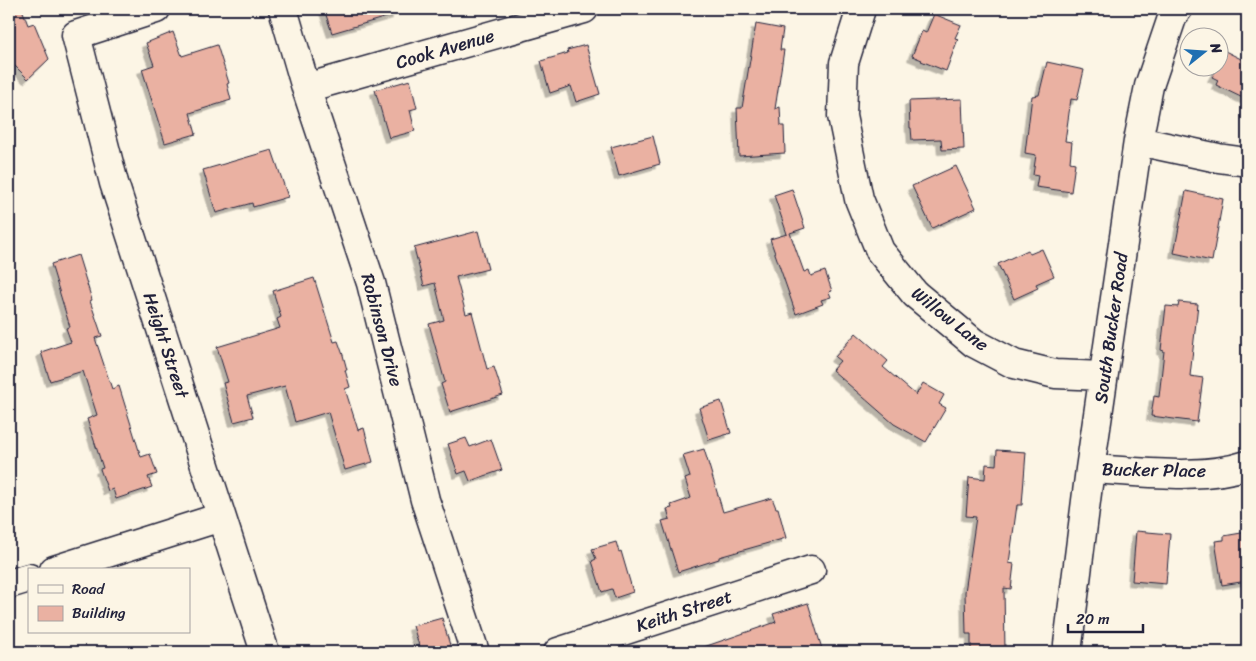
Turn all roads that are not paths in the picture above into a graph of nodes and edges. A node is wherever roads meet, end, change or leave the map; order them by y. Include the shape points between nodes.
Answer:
1 (156, 9) edge
2 (283, 9) edge
3 (584, 9) edge
4 (861, 9) edge
5 (1178, 9) edge
6 (306, 88) junction
7 (1138, 141) junction
8 (1247, 162) edge
9 (1103, 376) junction
10 (1247, 465) edge
11 (1090, 468) junction
12 (221, 517) junction
13 (60, 568) edge
14 (811, 570) dead end
15 (28, 578) edge
16 (9, 584) edge
17 (264, 652) edge
18 (475, 652) edge
19 (558, 652) edge
20 (1068, 652) edge

1 - 12 street, Height Street via 76,35 114,183
2 - 6 street, Robinson Drive
3 - 6 street, Cook Avenue
4 - 9 street, Willow Lane via 844,63 842,116 859,199 880,251 914,294 974,343 1014,364 1055,374
5 - 7 street, South Bucker Road via 1173,15 1149,86
6 - 18 street, Robinson Drive via 371,283 425,500
7 - 8 street
7 - 9 street, South Bucker Road
9 - 11 street, South Bucker Road
10 - 11 street, Bucker Place via 1189,474
11 - 20 street, South Bucker Road
12 - 13 street
12 - 17 street, Height Street
14 - 19 street, Keith Street
15 - 16 street

